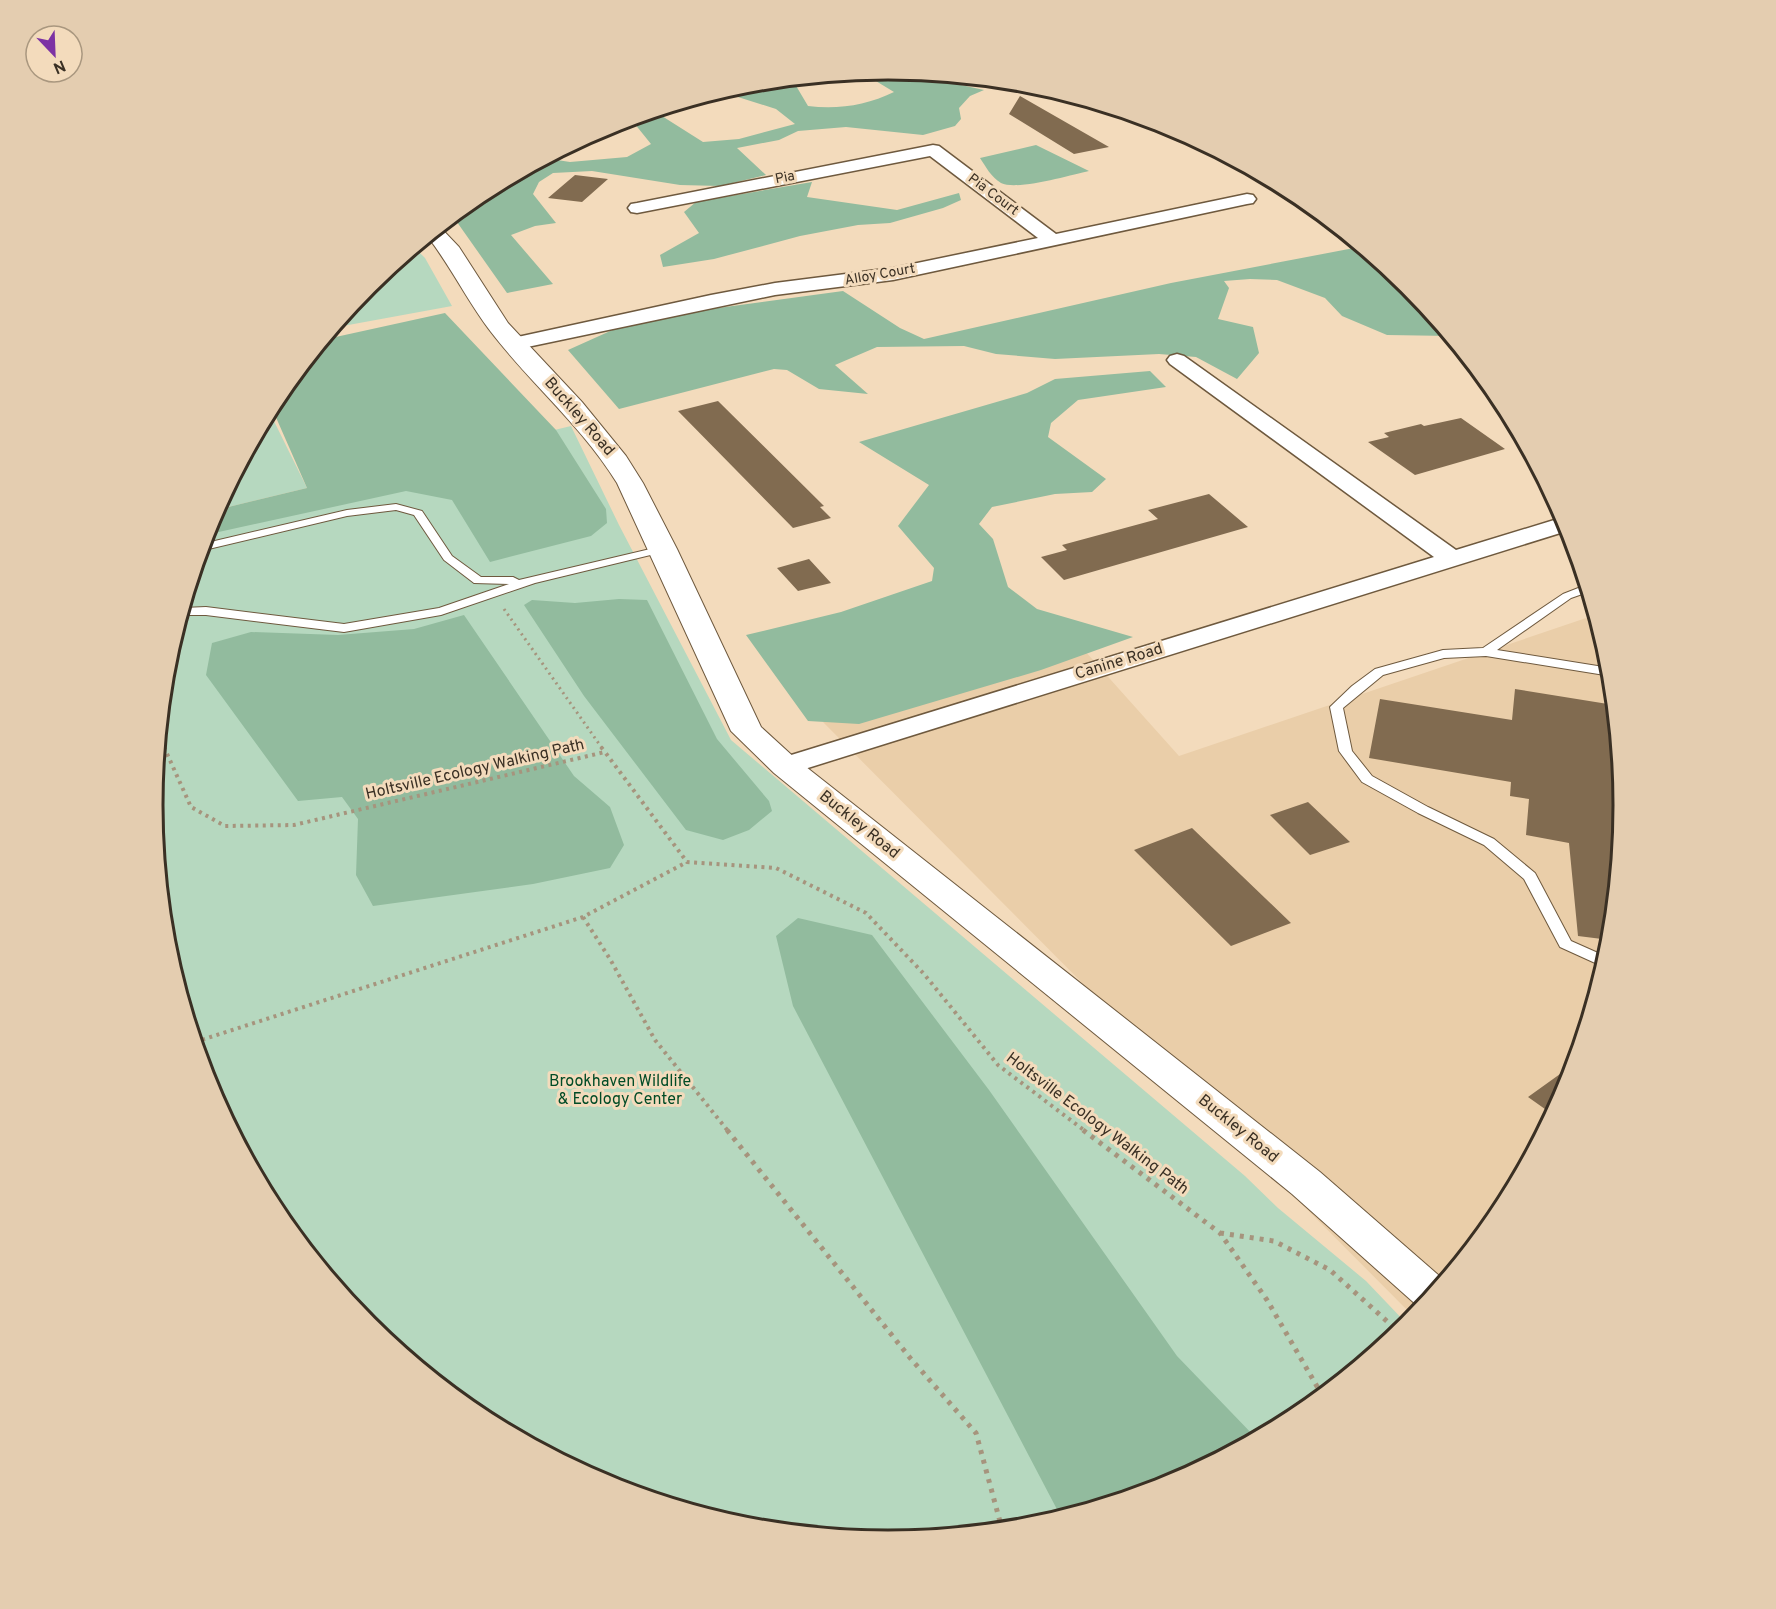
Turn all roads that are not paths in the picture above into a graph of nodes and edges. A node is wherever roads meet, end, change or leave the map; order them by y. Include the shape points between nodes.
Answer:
1 (933, 150) joint
2 (1247, 199) dead end
3 (637, 208) dead end
4 (438, 236) edge
5 (1053, 240) junction
6 (513, 344) junction
7 (1177, 360) dead end
8 (1558, 526) edge
9 (211, 546) edge
10 (663, 549) junction
11 (1454, 559) junction
12 (531, 580) junction
13 (1581, 590) edge
14 (190, 612) edge
15 (1486, 652) junction
16 (1600, 670) edge
17 (785, 766) junction
18 (1596, 958) edge
19 (1426, 1290) edge

1 - 3 street, Pia
1 - 5 street, Pia Court
2 - 5 street, Alloy Court
4 - 6 street, Buckley Road
5 - 6 street, Alloy Court via 893,274 711,301
6 - 10 street, Buckley Road via 613,456
7 - 11 street
8 - 11 street, Canine Road
9 - 12 lane via 347,513 396,507 418,513 448,558 478,580
10 - 12 lane
10 - 17 street, Buckley Road via 747,731
11 - 17 street, Canine Road
12 - 14 lane via 441,611 344,628
13 - 15 lane via 1566,596
15 - 16 lane
15 - 18 lane via 1443,654 1379,672 1356,688 1336,707 1346,751 1367,779 1489,842 1530,876 1565,944
17 - 19 street, Buckley Road via 1306,1183

